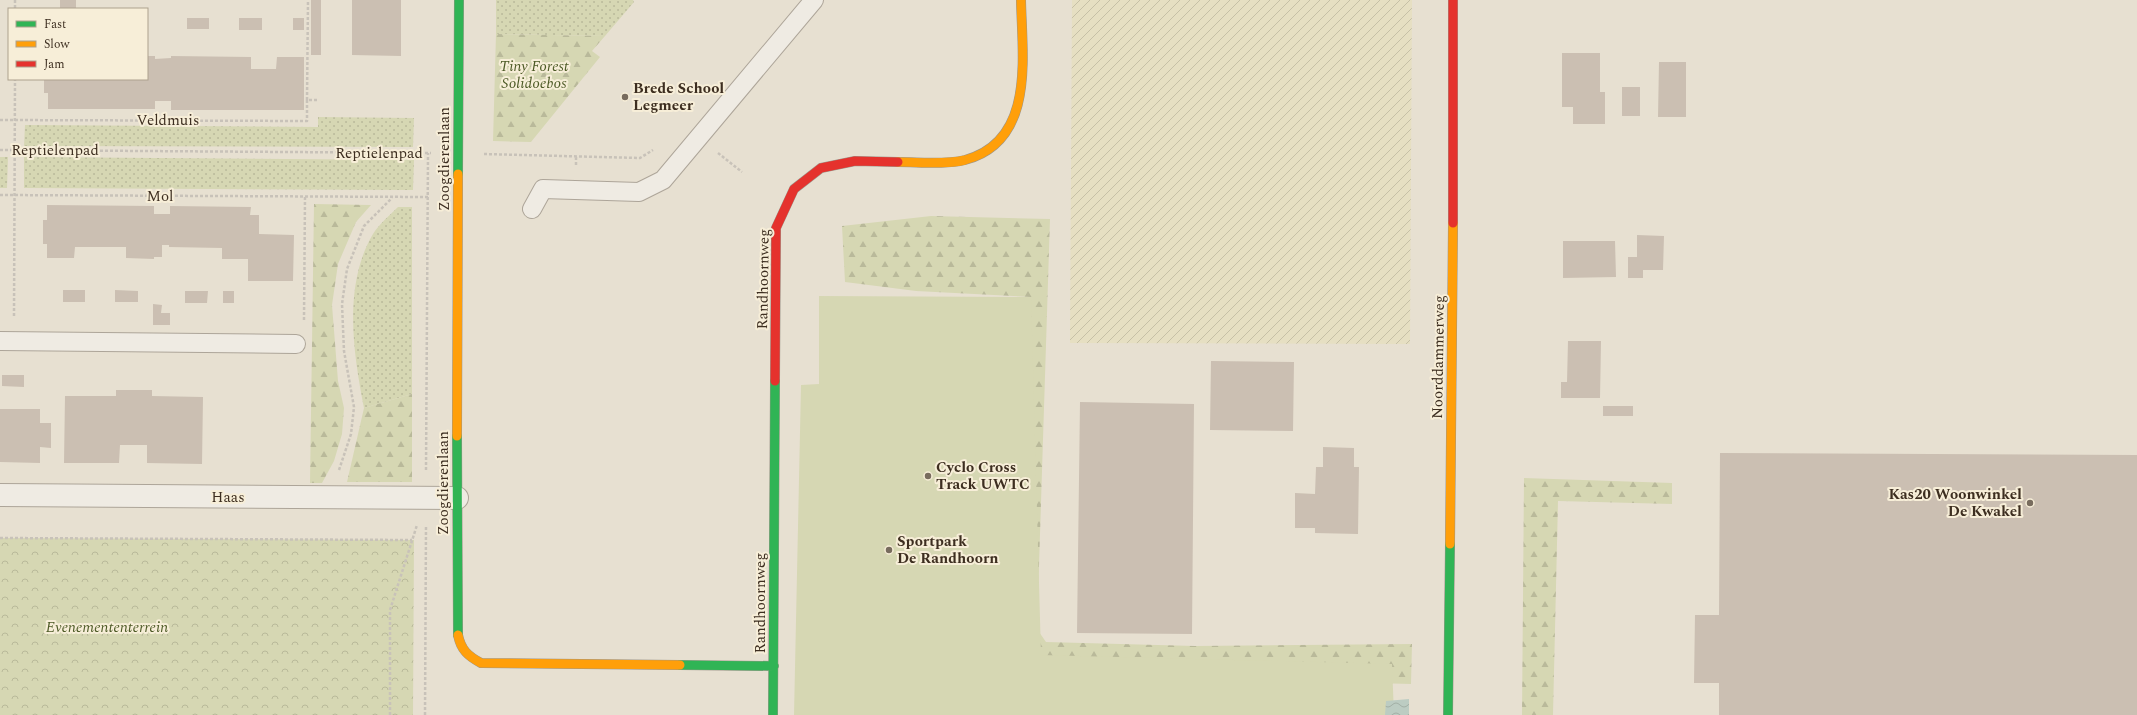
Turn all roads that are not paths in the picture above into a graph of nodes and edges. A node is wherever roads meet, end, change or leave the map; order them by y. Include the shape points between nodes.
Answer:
1 (460, 0) edge
2 (814, 0) edge
3 (1021, 0) edge
4 (1452, 0) edge
5 (532, 209) dead end
6 (7, 341) edge
7 (296, 344) road end
8 (0, 495) edge
9 (457, 498) junction
10 (774, 666) junction
11 (773, 715) edge
12 (1448, 715) edge

1 - 9 street, Zoogdierenlaan
2 - 5 lane via 664,180 639,192 544,189
3 - 10 street, Randhoornweg via 1019,103 1009,127 996,142 978,155 962,161 854,161 826,166 801,180 780,212 776,228
4 - 12 street, Noorddammerweg via 1454,90
6 - 7 lane
8 - 9 street, Haas
9 - 10 street, Zoogdierenlaan via 459,642 466,655 476,661
10 - 11 street, Randhoornweg

